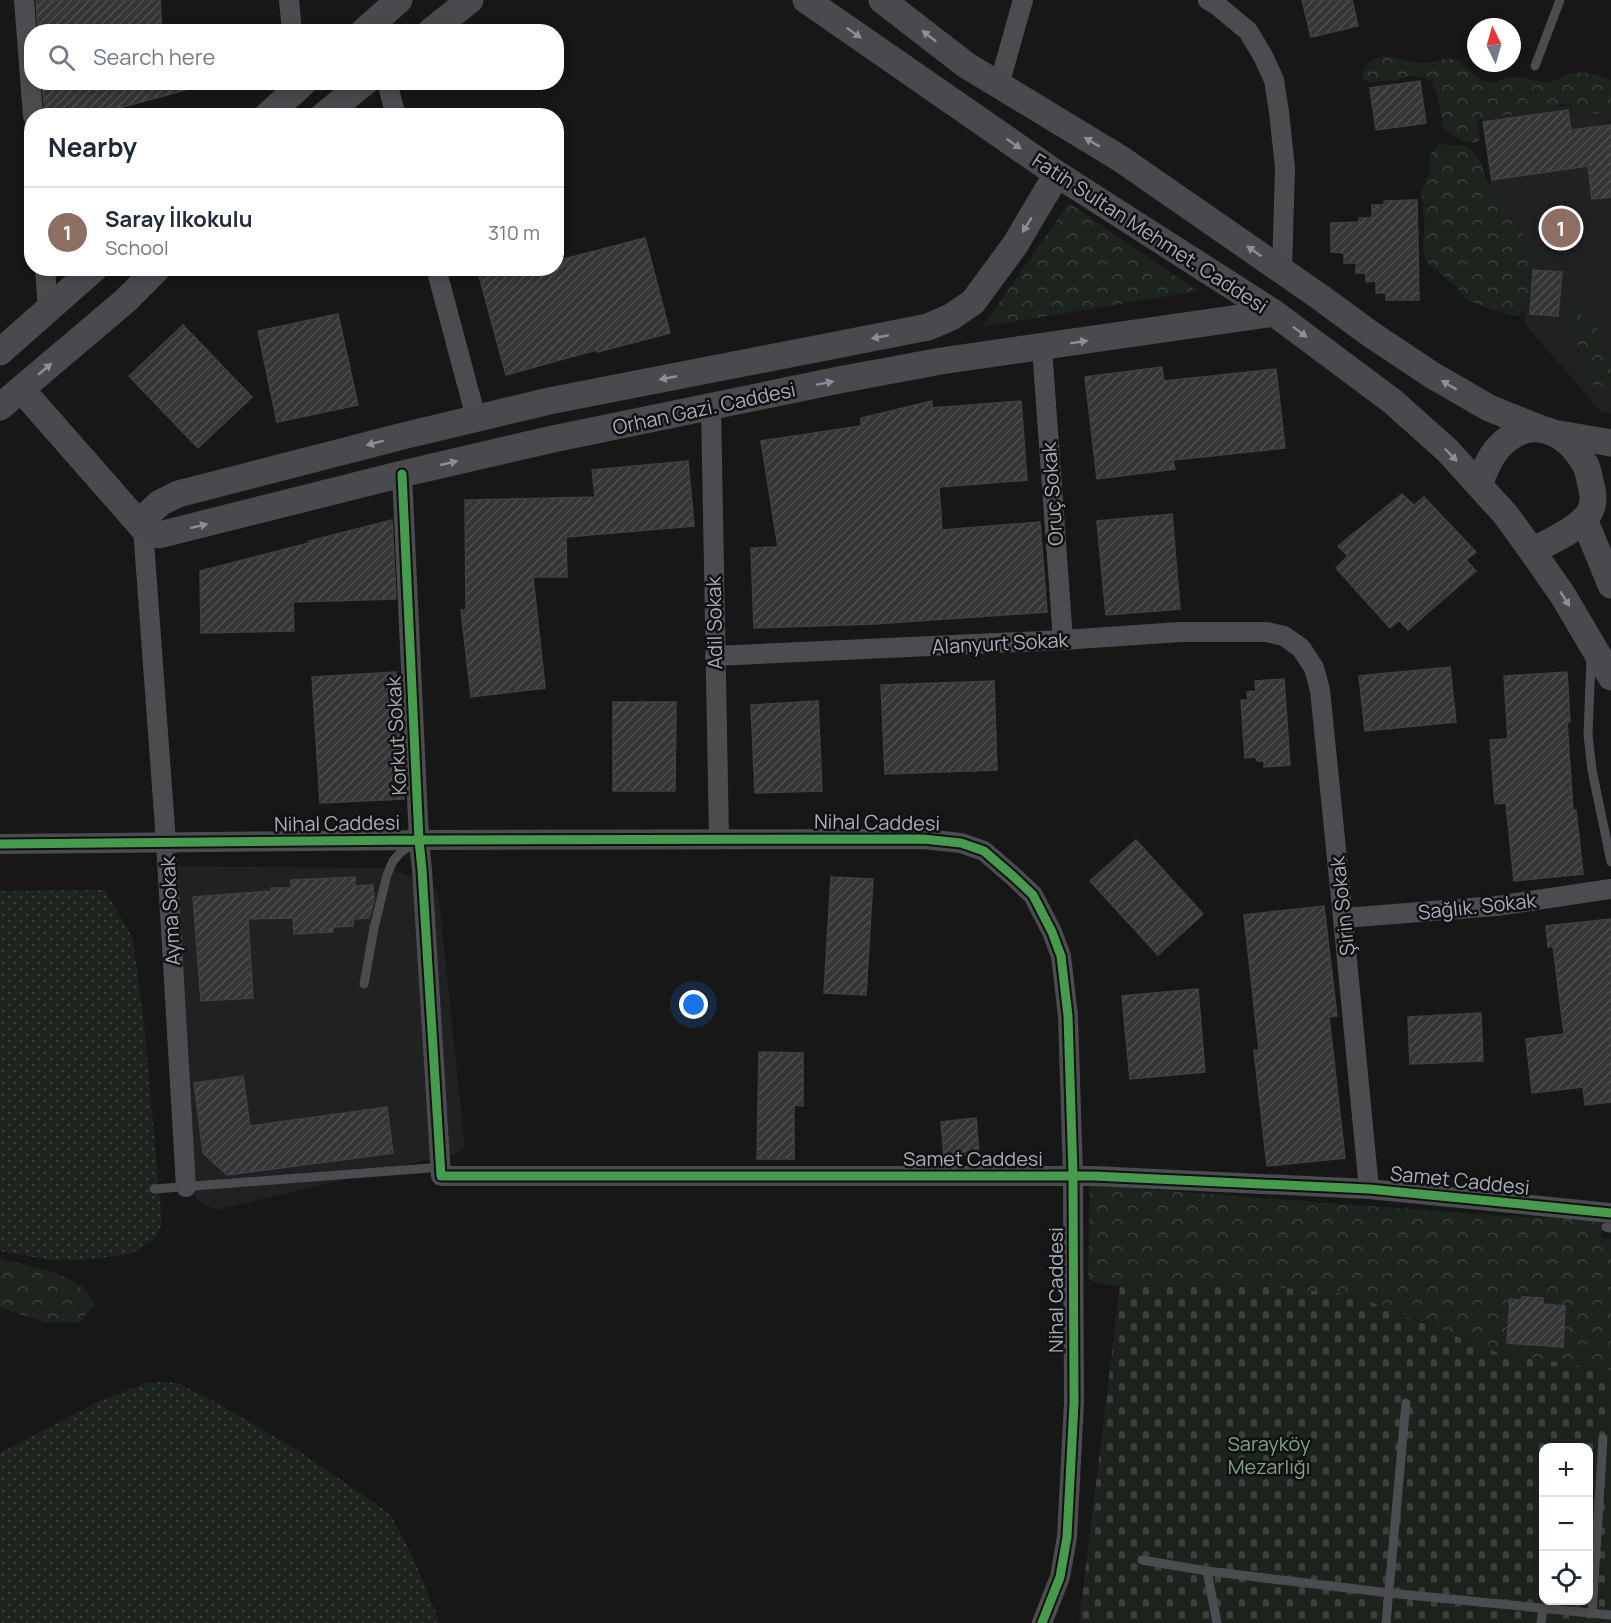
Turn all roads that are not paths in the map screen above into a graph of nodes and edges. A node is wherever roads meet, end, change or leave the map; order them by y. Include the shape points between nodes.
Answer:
1 (24, 0) edge
2 (289, 0) edge
3 (399, 0) edge
4 (470, 0) edge
5 (806, 0) edge
6 (882, 0) edge
7 (1023, 0) edge
8 (1560, 0) edge
9 (1216, 2) edge
10 (26, 24) edge
11 (291, 24) edge
12 (372, 24) edge
13 (440, 24) edge
14 (1535, 66) dead end
15 (999, 84) junction
16 (31, 90) edge
17 (295, 90) edge
18 (355, 90) edge
19 (389, 90) edge
20 (32, 108) edge
21 (276, 108) edge
22 (333, 108) edge
23 (394, 108) edge
24 (1057, 174) junction
25 (1282, 270) junction
26 (46, 276) edge
27 (86, 276) edge
28 (150, 276) edge
29 (438, 276) edge
30 (48, 311) junction
31 (1274, 313) junction
32 (1041, 348) junction
33 (0, 352) edge
34 (712, 370) junction
35 (21, 389) junction
36 (711, 406) junction
37 (0, 407) edge
38 (476, 418) junction
39 (1549, 431) junction
40 (1611, 443) edge
41 (402, 474) junction
42 (1479, 485) junction
43 (1595, 510) edge
44 (143, 528) junction
45 (1532, 551) junction
46 (1611, 585) edge
47 (1284, 636) joint
48 (1063, 640) junction
49 (1592, 643) junction
50 (715, 656) junction
51 (1611, 677) edge
52 (719, 839) junction
53 (419, 840) junction
54 (166, 842) junction
55 (0, 844) edge
56 (1611, 862) edge
57 (1611, 889) edge
58 (1343, 918) junction
59 (364, 984) dead end
60 (435, 1172) junction
61 (1073, 1175) junction
62 (186, 1186) junction
63 (1369, 1188) junction
64 (154, 1189) dead end
65 (1609, 1223) edge
66 (1406, 1403) dead end
67 (1603, 1438) dead end
68 (1142, 1560) dead end
69 (1207, 1571) junction
70 (1060, 1577) junction
71 (1389, 1593) junction
72 (1543, 1609) junction
73 (1592, 1613) junction
74 (1611, 1615) edge
75 (1042, 1623) edge
76 (1058, 1623) edge
77 (1217, 1623) edge
78 (1386, 1623) edge
79 (1541, 1623) edge

1 - 10 street
2 - 11 street
3 - 12 street
4 - 13 street
5 -> 24 street, Fatih Sultan Mehmet. Caddesi
15 -> 6 street, Fatih Sultan Mehmet. Caddesi via 966,65
7 - 15 street
8 - 14 lane
9 - 25 street via 1248,31 1274,80 1285,168
25 -> 15 street, Fatih Sultan Mehmet. Caddesi via 1121,159
16 - 20 street
17 - 21 street
18 - 22 street
19 - 23 street
24 - 31 street, Fatih Sultan Mehmet. Caddesi
24 -> 34 street, Orhan Gazi. Caddesi via 1015,245 973,302 951,317 928,327
39 -> 25 street, Fatih Sultan Mehmet. Caddesi via 1489,408 1432,375
26 - 30 street
27 - 30 street
35 -> 28 street
29 - 38 street
30 - 33 street
32 -> 31 street, Orhan Gazi. Caddesi
31 -> 42 street, Fatih Sultan Mehmet. Caddesi via 1392,401
36 -> 32 street, Orhan Gazi. Caddesi via 941,361
32 - 48 street, Oruç Sokak
34 - 36 street
34 -> 38 street, Orhan Gazi. Caddesi
35 - 37 street
35 - 44 street
41 -> 36 street, Orhan Gazi. Caddesi
36 - 50 street, Adil Sokak
38 -> 44 street, Orhan Gazi. Caddesi via 178,494 148,514
39 - 40 street
39 - 42 street via 1523,431 1509,438 1497,449
39 - 43 street, Fatih Sultan Mehmet. Caddesi via 1574,447 1586,466
44 -> 41 street, Orhan Gazi. Caddesi via 159,535 174,532
41 - 53 street, Korkut Sokak
42 - 45 street, Fatih Sultan Mehmet. Caddesi
43 - 45 street
43 - 46 street, Fatih Sultan Mehmet. Caddesi
44 - 54 street, Ayma Sokak
45 -> 49 street, Fatih Sultan Mehmet. Caddesi
47 - 48 street, Alanyurt Sokak via 1267,632 1180,632
47 - 58 street, Şirin Sokak via 1301,648 1314,668 1320,690
48 - 50 street, Alanyurt Sokak
49 - 51 street, Fatih Sultan Mehmet. Caddesi
49 - 56 lane via 1588,735
50 - 52 street, Adil Sokak
52 - 53 street, Nihal Caddesi
52 - 61 street, Nihal Caddesi via 923,839 960,843 984,851 1033,895 1061,956 1068,1016
53 - 54 street, Nihal Caddesi
53 - 59 lane via 393,861 387,875
53 - 60 street, Korkut Sokak
54 - 55 street, Nihal Caddesi
54 - 62 street, Ayma Sokak
57 - 58 street, Sağlık. Sokak via 1496,906
58 - 63 street, Şirin Sokak
60 - 61 street, Samet Caddesi
60 - 62 lane
61 - 63 street, Samet Caddesi
61 - 70 street, Nihal Caddesi via 1074,1403 1067,1536
62 - 64 lane
63 - 65 street, Samet Caddesi
66 - 71 lane
67 - 73 lane
68 - 69 lane
69 - 71 lane
69 - 77 lane
70 - 75 street, Nihal Caddesi
70 - 76 street
71 - 72 lane
71 - 78 lane
72 - 73 lane
72 - 79 lane
73 - 74 lane

